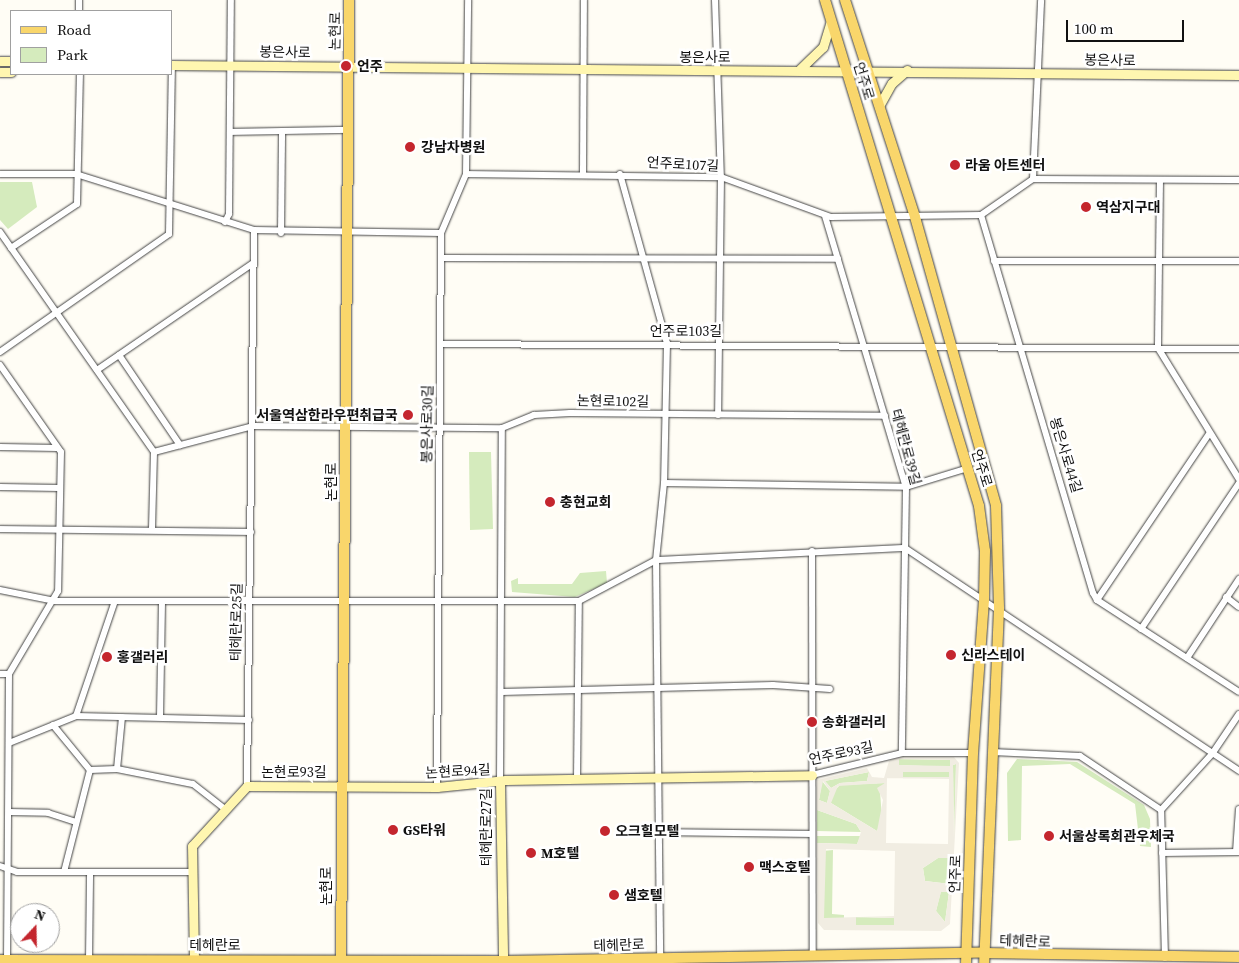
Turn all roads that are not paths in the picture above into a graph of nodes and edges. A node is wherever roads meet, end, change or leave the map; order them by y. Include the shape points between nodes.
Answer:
1 (231, 0) edge
2 (349, 0) edge
3 (468, 0) edge
4 (584, 0) edge
5 (715, 0) edge
6 (825, 0) edge
7 (845, 0) edge
8 (1041, 0) edge
9 (831, 21) junction
10 (172, 65) edge
11 (230, 65) junction
12 (348, 66) junction
13 (467, 68) junction
14 (583, 69) junction
15 (845, 69) junction
16 (867, 69) junction
17 (908, 69) junction
18 (800, 70) junction
19 (718, 71) junction
20 (1037, 71) junction
21 (80, 75) edge
22 (1239, 75) edge
23 (879, 106) junction
24 (349, 130) junction
25 (282, 131) junction
26 (230, 132) junction
27 (0, 174) edge
28 (76, 174) junction
29 (466, 174) junction
30 (583, 174) junction
31 (620, 174) junction
32 (721, 178) junction
33 (1033, 179) junction
34 (1160, 180) junction
35 (1239, 180) edge
36 (173, 204) junction
37 (982, 215) junction
38 (825, 216) junction
39 (892, 217) junction
40 (915, 217) junction
41 (225, 222) junction
42 (254, 230) junction
43 (0, 232) edge
44 (281, 233) junction
45 (348, 233) junction
46 (440, 234) junction
47 (12, 248) junction
48 (441, 258) junction
49 (643, 259) junction
50 (721, 259) junction
51 (838, 259) junction
52 (994, 261) junction
53 (1239, 261) edge
54 (253, 263) junction
55 (1158, 263) junction
56 (56, 312) junction
57 (440, 344) junction
58 (668, 344) junction
59 (720, 344) junction
60 (932, 344) junction
61 (951, 346) junction
62 (1020, 346) junction
63 (864, 347) junction
64 (1158, 348) junction
65 (1239, 349) edge
66 (0, 352) edge
67 (119, 355) junction
68 (0, 365) edge
69 (97, 370) junction
70 (666, 414) junction
71 (718, 415) junction
72 (885, 416) junction
73 (253, 426) junction
74 (344, 426) junction
75 (440, 427) junction
76 (502, 428) junction
77 (1210, 434) junction
78 (180, 445) junction
79 (0, 447) edge
80 (58, 448) junction
81 (154, 452) junction
82 (968, 468) junction
83 (1239, 479) edge
84 (664, 483) junction
85 (1239, 483) edge
86 (0, 487) edge
87 (906, 487) junction
88 (59, 488) junction
89 (0, 529) edge
90 (58, 530) junction
91 (152, 530) junction
92 (251, 532) junction
93 (905, 548) junction
94 (812, 552) junction
95 (656, 560) junction
96 (1239, 579) edge
97 (0, 590) edge
98 (1226, 598) junction
99 (501, 600) junction
100 (984, 600) junction
101 (1097, 600) junction
102 (55, 601) junction
103 (116, 601) junction
104 (162, 601) junction
105 (578, 601) junction
106 (250, 602) junction
107 (437, 602) junction
108 (344, 603) junction
109 (1239, 607) edge
110 (999, 609) junction
111 (1141, 629) junction
112 (1187, 658) junction
113 (0, 674) edge
114 (9, 674) junction
115 (810, 687) junction
116 (657, 688) junction
117 (830, 689) dead end
118 (577, 690) junction
119 (502, 692) junction
120 (1239, 692) edge
121 (1239, 714) edge
122 (76, 716) junction
123 (122, 717) junction
124 (160, 717) junction
125 (249, 720) junction
126 (54, 725) junction
127 (9, 743) junction
128 (992, 752) junction
129 (902, 753) junction
130 (973, 753) junction
131 (1212, 754) junction
132 (118, 769) junction
133 (90, 770) junction
134 (1239, 771) edge
135 (812, 775) junction
136 (655, 778) junction
137 (576, 779) junction
138 (500, 782) junction
139 (247, 786) junction
140 (341, 786) junction
141 (436, 787) junction
142 (1239, 808) edge
143 (225, 809) junction
144 (1161, 810) junction
145 (9, 812) junction
146 (76, 822) junction
147 (656, 832) junction
148 (811, 834) junction
149 (1238, 852) edge
150 (1162, 853) junction
151 (0, 866) edge
152 (10, 871) junction
153 (64, 872) junction
154 (90, 872) junction
155 (192, 872) junction
156 (813, 956) junction
157 (1239, 957) edge
158 (660, 958) junction
159 (966, 958) edge
160 (984, 958) edge
161 (1165, 958) junction
162 (194, 959) junction
163 (3, 960) edge
164 (89, 960) junction
165 (273, 961) edge
166 (341, 961) edge
167 (502, 961) junction
168 (465, 962) edge

1 - 11 street
2 - 12 main road, 논현로
3 - 13 street, 봉은사로30길
4 - 14 street
5 - 19 street
6 - 9 main road, 언주로
7 - 16 main road, 언주로
8 - 20 street
9 - 15 main road, 언주로
9 - 18 main road via 824,48
10 - 11 main road, 봉은사로
10 - 36 street
11 - 12 main road, 봉은사로
11 - 26 street
12 - 13 main road, 봉은사로
12 - 24 main road, 논현로
13 - 14 main road, 봉은사로
13 - 29 street, 봉은사로30길
14 - 19 main road, 봉은사로
14 - 30 street
15 - 16 main road, 봉은사로
15 - 18 main road, 봉은사로
15 - 39 main road, 언주로
16 - 17 main road, 봉은사로
16 - 23 main road, 언주로
17 - 20 main road, 봉은사로
17 - 23 main road via 892,83
18 - 19 main road, 봉은사로
19 - 32 street
20 - 22 main road, 봉은사로
20 - 33 street
21 - 28 street
23 - 40 main road, 언주로
24 - 25 street
24 - 45 main road, 논현로
25 - 26 street
25 - 44 street
26 - 41 street via 230,214
27 - 28 street
28 - 36 street
28 - 47 street via 77,204
29 - 30 street, 언주로107길
29 - 46 street, 봉은사로30길
30 - 31 street, 언주로107길
31 - 32 street, 언주로107길
31 - 49 street
32 - 38 street, 언주로107길
32 - 50 street
33 - 34 street
33 - 37 street
34 - 35 street
34 - 55 street
36 - 41 street
36 - 56 street via 169,234
37 - 40 street
37 - 52 street, 봉은사로44길
38 - 39 street, 언주로107길
38 - 51 street, 테헤란로39길
39 - 40 street, 언주로107길
39 - 60 main road, 언주로
40 - 61 main road, 언주로
41 - 42 street
42 - 44 street
42 - 54 street, 테헤란로25길
43 - 47 street
44 - 45 street
45 - 46 street
45 - 74 main road, 논현로
46 - 48 street, 봉은사로30길
47 - 56 street
48 - 49 street
48 - 57 street, 봉은사로30길
49 - 50 street
49 - 58 street
50 - 51 street
50 - 59 street
51 - 63 street, 테헤란로39길
52 - 55 street
52 - 62 street, 봉은사로44길
53 - 55 street
54 - 67 street
54 - 73 street, 테헤란로25길
55 - 64 street
56 - 66 street
56 - 69 street
57 - 58 street, 언주로103길
57 - 75 street, 봉은사로30길
58 - 59 street, 언주로103길
58 - 70 street
59 - 63 street, 언주로103길
59 - 71 street
60 - 61 street, 언주로103길
60 - 63 street, 언주로103길
60 - 82 main road, 언주로
61 - 62 street, 언주로103길
61 - 110 main road, 언주로 via 996,506
62 - 64 street, 언주로103길
62 - 101 street, 봉은사로44길
63 - 72 street, 테헤란로39길
64 - 65 street, 언주로103길
64 - 77 street
67 - 69 street
67 - 78 street
68 - 80 street
69 - 81 street
70 - 71 street, 논현로102길
70 - 76 street, 논현로102길 via 534,415
70 - 84 street
71 - 72 street, 논현로102길
72 - 87 street, 테헤란로39길
73 - 74 street, 논현로102길
73 - 78 street, 논현로102길
73 - 92 street, 테헤란로25길
74 - 75 street, 논현로102길
74 - 108 main road, 논현로
75 - 76 street, 논현로102길
75 - 107 street, 봉은사로30길
76 - 99 street, 테헤란로27길
77 - 83 street
77 - 101 street
78 - 81 street, 논현로102길
79 - 80 street
80 - 88 street via 61,452
81 - 91 street
82 - 87 street
82 - 100 main road, 언주로 via 985,551
84 - 87 street
84 - 95 street
85 - 111 street
86 - 88 street
87 - 93 street, 테헤란로39길
88 - 90 street
89 - 90 street
90 - 91 street
90 - 102 street
91 - 92 street
92 - 106 street, 테헤란로25길
93 - 94 street
93 - 100 street
93 - 129 street, 테헤란로39길
94 - 95 street
94 - 115 street
95 - 105 street
95 - 116 street
96 - 98 street
97 - 102 street
98 - 109 street
98 - 112 street
99 - 105 street
99 - 107 street
99 - 119 street, 테헤란로27길
100 - 110 street
100 - 130 main road, 언주로
101 - 111 street
102 - 103 street
102 - 114 street
103 - 104 street
103 - 122 street
104 - 106 street
104 - 124 street
105 - 118 street
106 - 108 street
106 - 125 street, 테헤란로25길
107 - 108 street
107 - 141 street, 봉은사로30길
108 - 140 main road, 논현로
110 - 128 main road, 언주로
110 - 131 street
111 - 112 street
112 - 120 street
113 - 114 street
114 - 127 street
115 - 116 street
115 - 117 street
115 - 135 street
116 - 118 street
116 - 136 street
118 - 119 street
118 - 137 street
119 - 138 street, 테헤란로27길
121 - 131 street
122 - 123 street
122 - 126 street
123 - 124 street
123 - 132 street
124 - 125 street
125 - 139 street, 테헤란로25길
126 - 127 street
126 - 133 street
127 - 145 street
128 - 144 street via 1080,756
128 - 160 main road, 언주로
129 - 130 street, 언주로93길
129 - 135 street, 언주로93길
130 - 159 main road, 언주로
131 - 134 street
131 - 144 street
132 - 133 street
132 - 143 street via 193,784
133 - 146 street
135 - 136 main road, 언주로93길
135 - 148 street
136 - 137 main road, 논현로94길
136 - 147 street
137 - 138 main road, 논현로94길
138 - 141 main road, 논현로94길
138 - 167 main road, 테헤란로27길
139 - 140 main road, 논현로93길
139 - 143 main road
140 - 141 main road, 논현로94길
140 - 166 main road, 논현로
142 - 149 street
143 - 155 main road via 192,846
144 - 150 street
145 - 146 street via 48,813
145 - 152 street
146 - 153 street
147 - 148 street
147 - 158 street
148 - 156 street
149 - 150 street
150 - 161 street
151 - 152 street
152 - 153 street
152 - 163 street
153 - 154 street
154 - 155 street
154 - 164 street
155 - 162 main road
156 - 158 main road, 테헤란로
156 - 159 main road, 테헤란로
157 - 161 main road, 테헤란로
158 - 167 main road, 테헤란로
159 - 160 main road, 테헤란로
160 - 161 main road, 테헤란로
162 - 164 main road, 테헤란로
162 - 165 main road, 테헤란로
163 - 164 main road, 테헤란로
165 - 166 main road, 테헤란로
166 - 168 main road, 테헤란로
167 - 168 main road, 테헤란로

